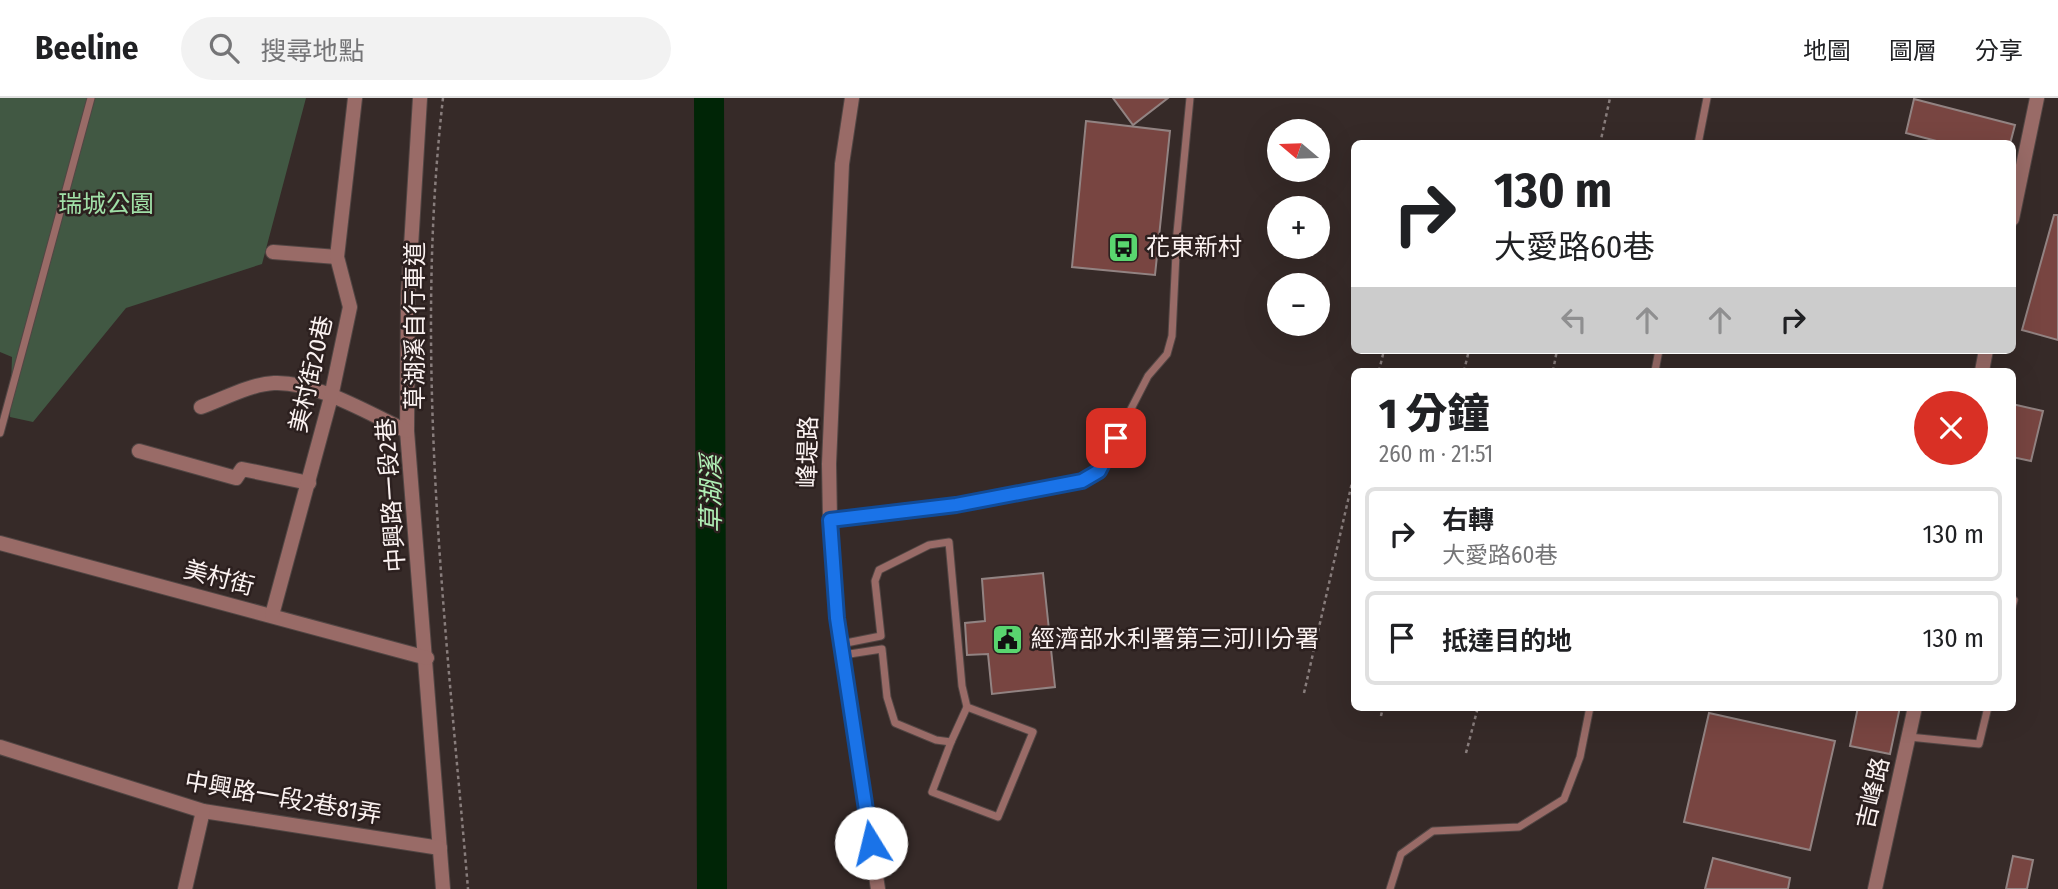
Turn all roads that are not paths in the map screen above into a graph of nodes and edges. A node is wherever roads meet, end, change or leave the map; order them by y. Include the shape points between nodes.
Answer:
1 (91, 98) edge
2 (355, 98) edge
3 (420, 98) edge
4 (852, 98) edge
5 (1190, 98) edge
6 (1707, 98) edge
7 (2037, 98) edge
8 (1699, 140) edge
9 (2016, 200) edge
10 (273, 252) dead end
11 (337, 257) junction
12 (331, 397) junction
13 (201, 407) dead end
14 (407, 431) junction
15 (0, 433) edge
16 (139, 451) dead end
17 (309, 482) junction
18 (830, 520) junction
19 (0, 543) edge
20 (272, 615) junction
21 (842, 649) junction
22 (427, 658) junction
23 (967, 707) junction
24 (1589, 711) edge
25 (1914, 711) edge
26 (1987, 711) edge
27 (1909, 737) junction
28 (951, 742) junction
29 (0, 747) edge
30 (203, 811) junction
31 (440, 848) junction
32 (185, 889) edge
33 (443, 889) edge
34 (878, 889) edge
35 (1390, 889) edge
36 (1875, 889) edge

1 - 15 lane
2 - 11 street, 美村街20巷
3 - 14 street, 中興路一段2巷 via 408,283
4 - 18 street, 峰堤路 via 841,177
5 - 18 lane via 1172,335 1167,354 1148,376 1099,471 1070,485
6 - 8 lane
7 - 9 street
10 - 11 street
11 - 12 street, 美村街20巷 via 349,307
12 - 13 street via 273,382
12 - 14 street
12 - 17 street, 美村街20巷
14 - 22 street, 中興路一段2巷
16 - 17 street via 236,478 242,468
17 - 20 street, 美村街20巷
18 - 21 street, 峰堤路
19 - 20 street, 美村街
20 - 22 street, 美村街
21 - 23 lane via 881,636 879,570 929,545 949,541
21 - 28 lane via 882,649 895,723
21 - 34 street, 峰堤路
22 - 31 street, 中興路一段2巷
23 - 28 lane
23 - 28 lane via 1033,732 998,817 932,792
24 - 35 lane via 1580,757 1564,799 1519,827 1433,831 1401,853
25 - 27 street, 吉峰路
26 - 27 lane via 1979,744
27 - 36 street, 吉峰路
29 - 30 street, 中興路一段2巷81弄
30 - 31 street, 中興路一段2巷81弄
30 - 32 street
31 - 33 street, 中興路一段2巷

